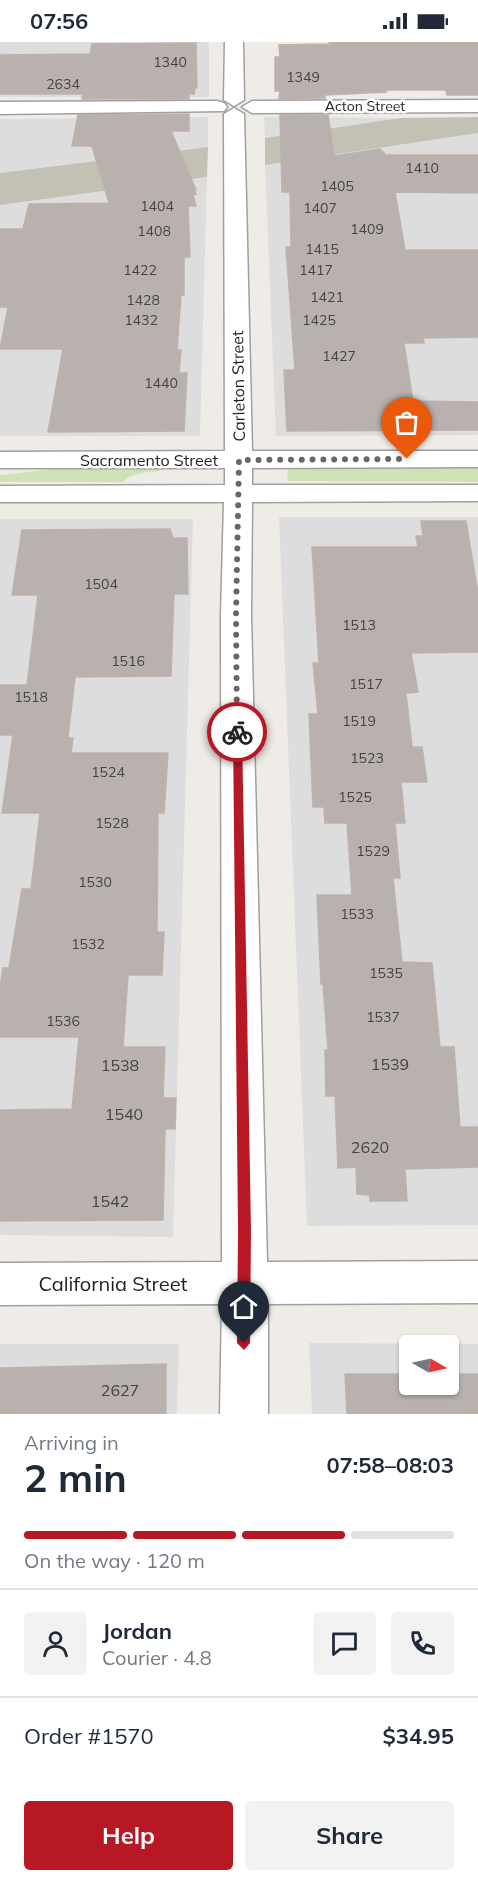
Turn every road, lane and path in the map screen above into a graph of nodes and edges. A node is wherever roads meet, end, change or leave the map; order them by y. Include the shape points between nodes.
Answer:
1 (234, 42) edge
2 (478, 106) edge
3 (234, 107) junction
4 (0, 108) edge
5 (478, 459) edge
6 (0, 460) edge
7 (238, 477) junction
8 (478, 493) edge
9 (0, 494) edge
10 (478, 1282) edge
11 (244, 1283) junction
12 (0, 1284) edge
13 (244, 1414) edge

1 - 3 street, Carleton Street
2 - 3 street, Acton Street
3 - 4 street, Acton Street
3 - 7 street, Carleton Street
5 - 7 street, Sacramento Street
6 - 7 street, Sacramento Street
7 - 8 street, Sacramento Street
7 - 9 street, Sacramento Street
7 - 11 street, Carleton Street via 236,616
10 - 11 street, California Street
11 - 12 street, California Street
11 - 13 street, Carleton Street

